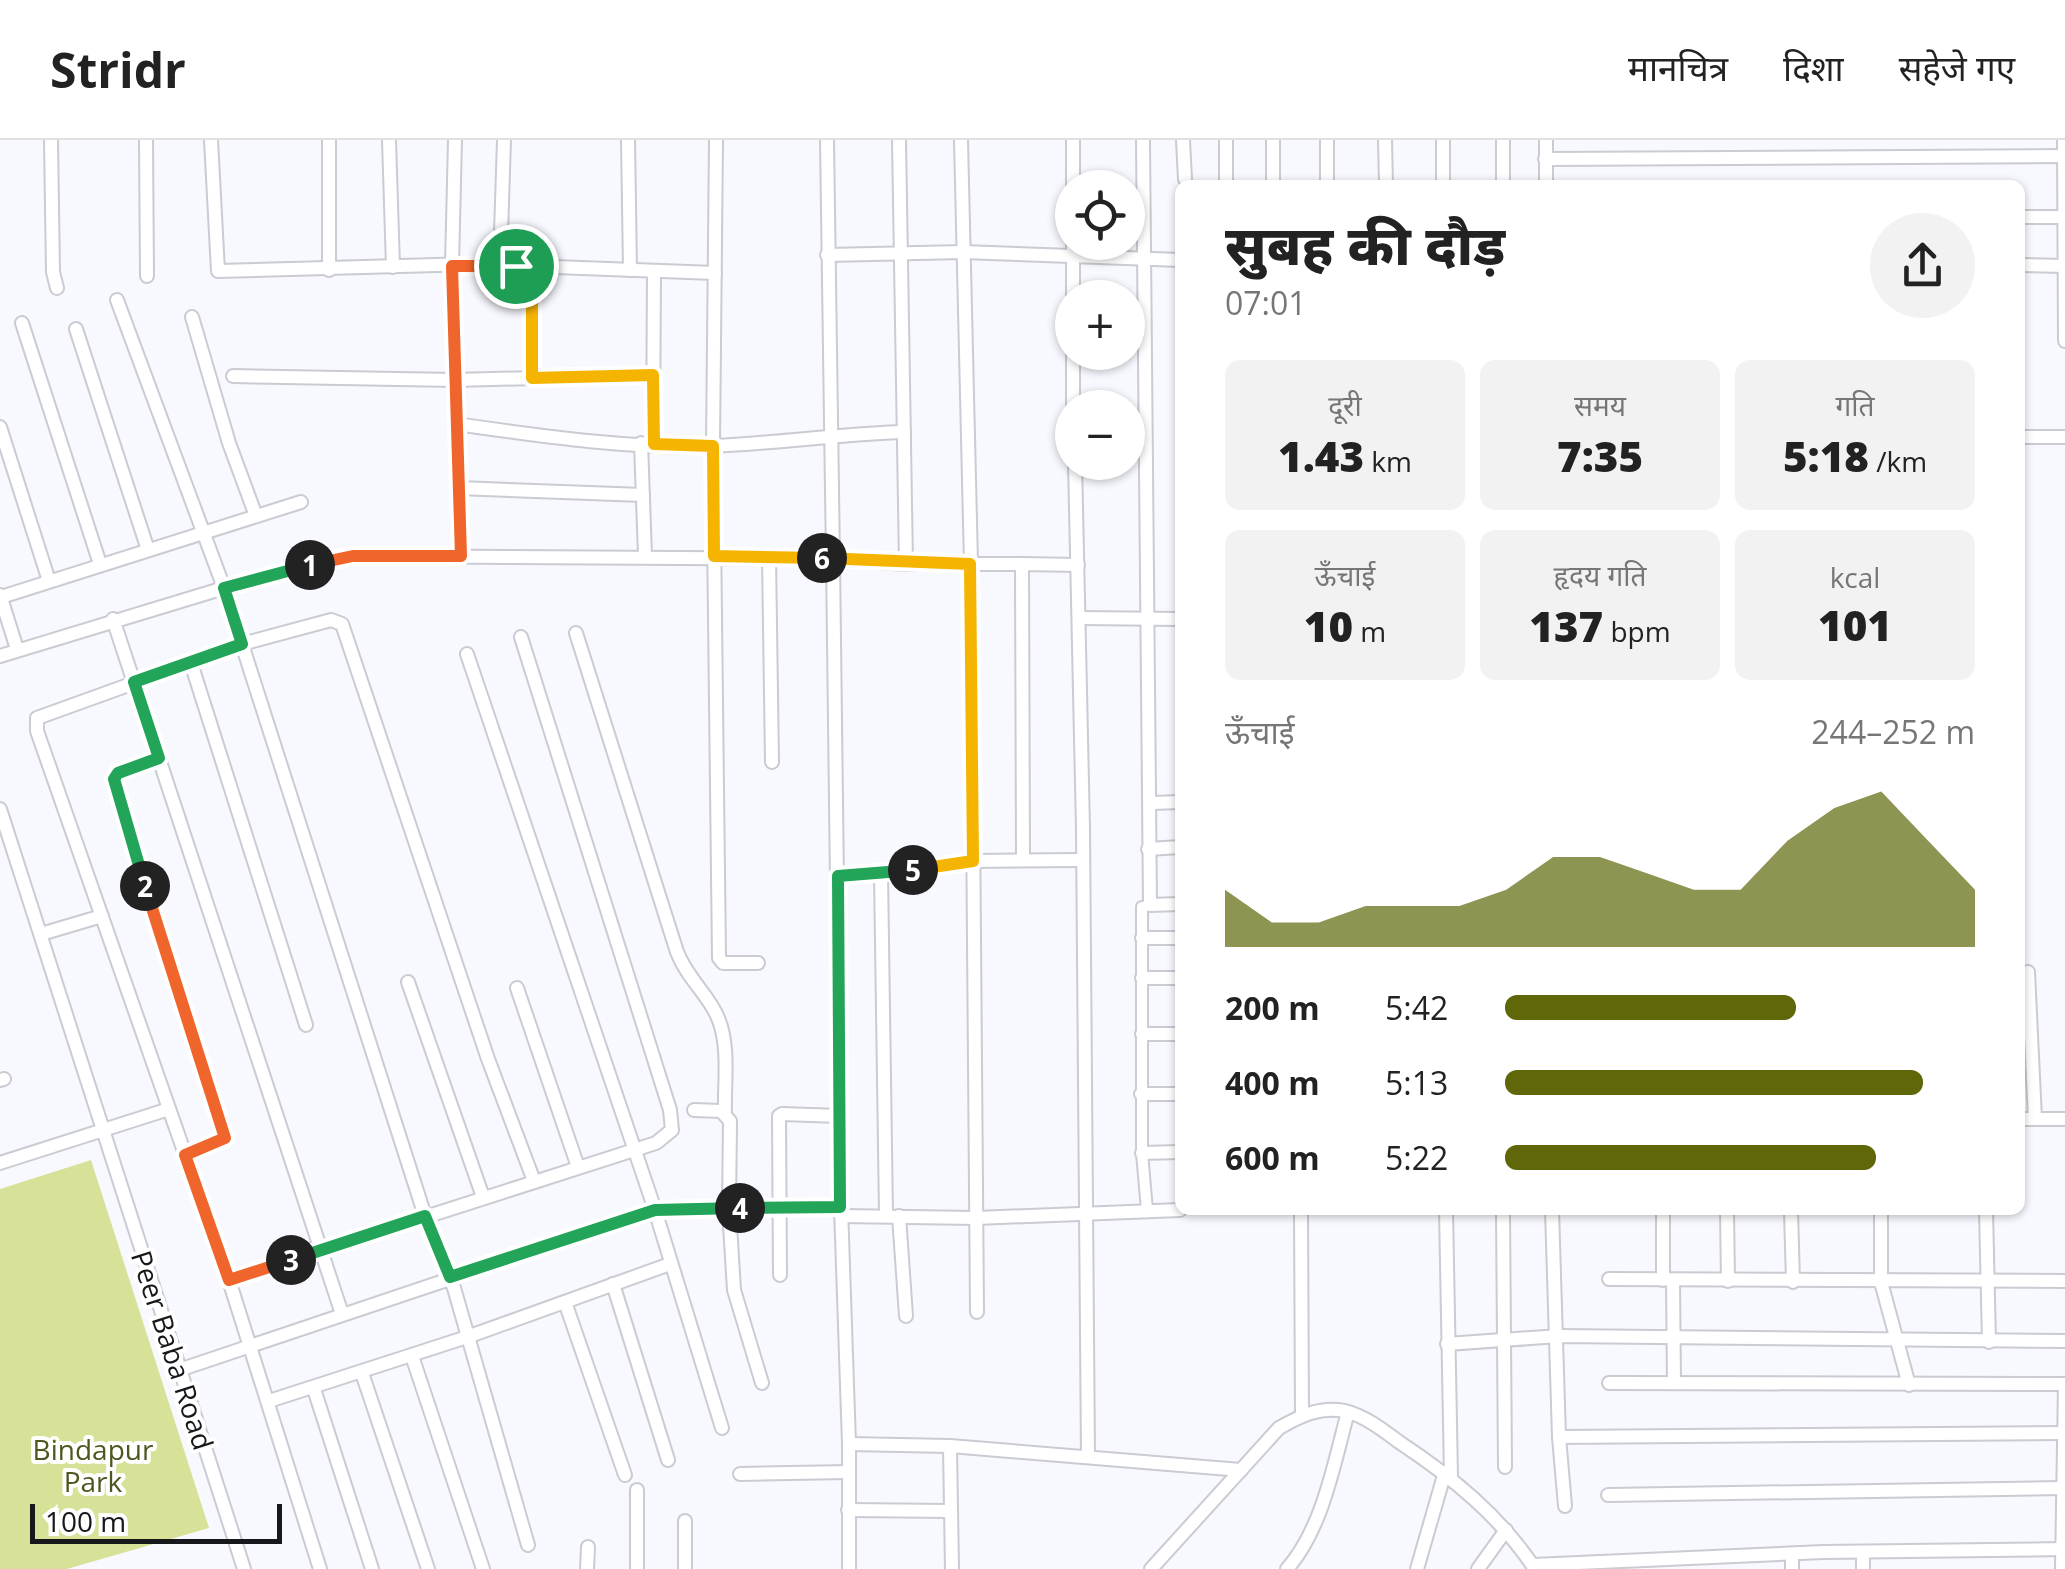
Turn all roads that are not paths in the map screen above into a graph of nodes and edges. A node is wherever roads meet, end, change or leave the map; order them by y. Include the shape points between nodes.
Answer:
1 (51, 140) edge
2 (146, 140) edge
3 (212, 140) edge
4 (329, 140) edge
5 (388, 140) edge
6 (456, 140) edge
7 (504, 140) edge
8 (628, 140) edge
9 (716, 140) edge
10 (826, 140) edge
11 (900, 140) edge
12 (962, 140) edge
13 (1073, 140) edge
14 (1143, 140) edge
15 (1184, 140) edge
16 (1226, 140) edge
17 (1273, 140) edge
18 (1327, 140) edge
19 (1385, 140) edge
20 (1443, 140) edge
21 (1502, 140) edge
22 (1546, 140) edge
23 (2064, 140) edge
24 (2064, 156) edge
25 (1545, 159) junction
26 (1073, 170) edge
27 (1144, 170) edge
28 (1185, 179) dead end
29 (1226, 180) edge
30 (1273, 180) edge
31 (1328, 180) edge
32 (1386, 180) edge
33 (1443, 180) edge
34 (1503, 180) edge
35 (1546, 180) edge
36 (2025, 217) edge
37 (2065, 217) edge
38 (1055, 249) edge
39 (963, 252) junction
40 (902, 254) junction
41 (827, 256) junction
42 (1145, 258) joint
43 (1073, 260) edge
44 (1175, 260) edge
45 (500, 265) junction
46 (2025, 265) edge
47 (452, 266) junction
48 (516, 266) junction
49 (2064, 266) edge
50 (393, 268) junction
51 (329, 270) junction
52 (630, 270) junction
53 (654, 271) junction
54 (715, 273) junction
55 (147, 276) dead end
56 (56, 288) dead end
57 (117, 300) dead end
58 (192, 317) dead end
59 (22, 323) dead end
60 (76, 329) dead end
61 (2065, 337) edge
62 (653, 375) junction
63 (233, 376) dead end
64 (532, 378) junction
65 (455, 380) junction
66 (1073, 390) edge
67 (456, 424) junction
68 (0, 427) edge
69 (904, 432) junction
70 (830, 434) junction
71 (2025, 436) edge
72 (2065, 437) edge
73 (647, 443) junction
74 (713, 446) junction
75 (1076, 480) edge
76 (458, 488) junction
77 (643, 495) junction
78 (301, 502) dead end
79 (256, 516) junction
80 (204, 534) junction
81 (148, 550) junction
82 (461, 556) junction
83 (645, 556) junction
84 (714, 556) junction
85 (768, 557) junction
86 (833, 558) junction
87 (100, 564) junction
88 (906, 564) junction
89 (970, 564) junction
90 (1022, 564) junction
91 (1078, 565) junction
92 (49, 581) junction
93 (224, 588) junction
94 (0, 596) edge
95 (1079, 618) junction
96 (114, 619) junction
97 (1175, 619) edge
98 (1148, 620) junction
99 (576, 634) dead end
100 (522, 637) dead end
101 (242, 644) junction
102 (18, 650) junction
103 (467, 654) dead end
104 (0, 656) edge
105 (191, 663) junction
106 (134, 682) junction
107 (159, 758) junction
108 (772, 762) dead end
109 (1175, 802) edge
110 (1152, 803) junction
111 (0, 809) edge
112 (1175, 847) edge
113 (1148, 850) junction
114 (1023, 860) junction
115 (1083, 860) junction
116 (973, 861) junction
117 (881, 874) junction
118 (838, 876) junction
119 (1150, 904) junction
120 (1175, 904) edge
121 (102, 916) junction
122 (41, 934) junction
123 (1142, 938) junction
124 (1175, 938) edge
125 (758, 962) dead end
126 (2028, 972) dead end
127 (1142, 978) junction
128 (1175, 978) edge
129 (408, 982) dead end
130 (517, 988) dead end
131 (306, 1025) dead end
132 (1142, 1034) junction
133 (1175, 1034) edge
134 (1141, 1094) junction
135 (1175, 1094) edge
136 (169, 1108) junction
137 (694, 1110) dead end
138 (725, 1113) junction
139 (840, 1116) junction
140 (2036, 1119) junction
141 (2065, 1119) edge
142 (2025, 1120) edge
143 (103, 1130) junction
144 (633, 1148) junction
145 (1175, 1152) edge
146 (1142, 1153) junction
147 (185, 1155) junction
148 (0, 1164) edge
149 (578, 1166) junction
150 (534, 1181) junction
151 (483, 1198) junction
152 (729, 1208) junction
153 (780, 1208) junction
154 (655, 1210) junction
155 (1147, 1210) junction
156 (1175, 1210) edge
157 (841, 1212) junction
158 (1086, 1212) junction
159 (1301, 1215) edge
160 (1446, 1215) edge
161 (1502, 1215) edge
162 (1552, 1215) edge
163 (1663, 1215) edge
164 (1726, 1215) edge
165 (1790, 1215) edge
166 (1880, 1215) edge
167 (1986, 1215) edge
168 (425, 1216) junction
169 (892, 1216) junction
170 (976, 1218) junction
171 (321, 1250) junction
172 (670, 1264) junction
173 (780, 1275) dead end
174 (450, 1277) junction
175 (1608, 1279) dead end
176 (229, 1280) junction
177 (1668, 1280) junction
178 (1728, 1281) junction
179 (1988, 1281) junction
180 (2065, 1281) edge
181 (1792, 1282) junction
182 (1881, 1282) junction
183 (613, 1284) junction
184 (565, 1302) junction
185 (976, 1312) dead end
186 (342, 1314) junction
187 (906, 1316) dead end
188 (1554, 1336) junction
189 (468, 1337) junction
190 (1504, 1338) junction
191 (1674, 1338) junction
192 (1900, 1340) junction
193 (1989, 1342) junction
194 (2065, 1342) edge
195 (1447, 1344) junction
196 (250, 1346) junction
197 (412, 1356) junction
198 (179, 1370) junction
199 (362, 1372) junction
200 (762, 1383) dead end
201 (1609, 1383) dead end
202 (1674, 1383) junction
203 (2065, 1384) edge
204 (1909, 1386) junction
205 (314, 1389) junction
206 (269, 1401) junction
207 (1348, 1412) junction
208 (1302, 1415) junction
209 (722, 1428) dead end
210 (2064, 1432) edge
211 (1559, 1437) junction
212 (849, 1444) junction
213 (950, 1446) junction
214 (1088, 1457) junction
215 (668, 1460) dead end
216 (1505, 1467) dead end
217 (1241, 1470) junction
218 (848, 1472) junction
219 (740, 1474) dead end
220 (1448, 1474) junction
221 (624, 1475) dead end
222 (2064, 1488) edge
223 (637, 1490) dead end
224 (1608, 1495) dead end
225 (1564, 1506) dead end
226 (848, 1510) junction
227 (952, 1512) junction
228 (685, 1520) dead end
229 (1506, 1530) junction
230 (528, 1544) dead end
231 (588, 1547) dead end
232 (2064, 1550) edge
233 (1863, 1552) junction
234 (1792, 1554) junction
235 (1534, 1567) edge
236 (244, 1569) edge
237 (320, 1569) edge
238 (372, 1569) edge
239 (428, 1569) edge
240 (483, 1569) edge
241 (587, 1569) edge
242 (636, 1569) edge
243 (686, 1569) edge
244 (849, 1569) edge
245 (952, 1569) edge
246 (1151, 1569) edge
247 (1287, 1569) edge
248 (1417, 1569) edge
249 (1478, 1569) edge
250 (1792, 1569) edge
251 (1863, 1569) edge
252 (2062, 1569) edge

1 - 56 street
2 - 55 street
3 - 51 street via 218,271
4 - 51 street
5 - 50 street
6 - 47 street
7 - 45 street
8 - 52 street
9 - 54 street
10 - 41 street
11 - 40 street
12 - 39 street
13 - 26 street
14 - 27 street
15 - 28 street
16 - 29 street
17 - 30 street
18 - 31 street
19 - 32 street
20 - 33 street
21 - 34 street
22 - 25 street
23 - 24 street
24 - 25 street
24 - 37 street
25 - 35 street
36 - 37 street
37 - 49 street
38 - 39 street
39 - 40 street
39 - 89 street
40 - 41 street
40 - 69 street
41 - 70 street
42 - 44 street
42 - 98 street
43 - 66 street
45 - 47 street
45 - 48 street
46 - 49 street
47 - 50 street
47 - 65 street
48 - 52 street
48 - 64 street via 532,298
49 - 61 street
50 - 51 street
52 - 53 street
53 - 54 street
53 - 62 street
54 - 74 street
57 - 80 street
58 - 79 street
59 - 87 street
60 - 81 street
62 - 64 street
62 - 73 street
63 - 65 street
64 - 65 street
65 - 67 street
67 - 73 street via 570,441
67 - 76 street
68 - 92 street
69 - 70 street
69 - 88 street
70 - 74 street
70 - 86 street
71 - 72 street
73 - 74 street
73 - 77 street
74 - 84 street
75 - 91 street
76 - 77 street
76 - 82 street
77 - 83 street
78 - 79 street
79 - 80 street
80 - 81 street
80 - 93 street
81 - 87 street
82 - 83 street
82 - 93 street via 341,557
83 - 84 street
84 - 85 street
84 - 125 street via 718,958
85 - 86 street
85 - 108 street
86 - 88 street
86 - 118 street
87 - 92 street
88 - 89 street
89 - 90 street
89 - 116 street
90 - 91 street
90 - 114 street
91 - 95 street
92 - 94 street
93 - 96 street
93 - 101 street
94 - 102 street
95 - 98 street
95 - 115 street
96 - 102 street
96 - 106 street
97 - 98 street
98 - 110 street
99 - 138 street via 676,952 722,1030
100 - 144 street via 673,1122 667,1136
101 - 105 street
101 - 150 street via 331,620 346,632
101 - 168 street
102 - 104 street
103 - 144 street
105 - 106 street
105 - 131 street
106 - 107 street
106 - 121 street via 36,724
107 - 147 street via 114,779 225,1138
107 - 171 street
109 - 110 street
110 - 113 street
111 - 122 street, Peer Baba Road
112 - 113 street
113 - 119 street
114 - 115 street
114 - 116 street
115 - 158 street
116 - 117 street
116 - 170 street
117 - 118 street
117 - 169 street
118 - 139 street
119 - 120 street
119 - 123 street via 1142,907
121 - 122 street
121 - 136 street
122 - 143 street, Peer Baba Road
123 - 124 street
123 - 127 street
126 - 140 street
127 - 128 street
127 - 132 street
129 - 151 street
130 - 149 street
132 - 133 street
132 - 134 street
134 - 135 street
134 - 146 street
136 - 143 street
136 - 147 street
137 - 138 street
138 - 152 street
139 - 153 street via 779,1116
139 - 157 street
140 - 141 street
140 - 142 street
143 - 148 street
143 - 198 street, Peer Baba Road
144 - 149 street
144 - 154 street
145 - 146 street
146 - 155 street
147 - 176 street
149 - 150 street
150 - 151 street
151 - 168 street
152 - 153 street
152 - 154 street
152 - 200 street via 736,1295
153 - 157 street
153 - 173 street
154 - 172 street
154 - 174 street
155 - 156 street
155 - 158 street
157 - 169 street
157 - 212 street
158 - 170 street
158 - 214 street
159 - 208 street
160 - 195 street
161 - 190 street
162 - 188 street
163 - 177 street
164 - 178 street
165 - 181 street
166 - 182 street
167 - 179 street
168 - 171 street
168 - 174 street
169 - 170 street
169 - 187 street
170 - 185 street
171 - 176 street
171 - 186 street
172 - 183 street
172 - 209 street
174 - 186 street
174 - 189 street
175 - 177 street
176 - 196 street
177 - 178 street
177 - 191 street
178 - 181 street
179 - 180 street
179 - 182 street
179 - 193 street
181 - 182 street
182 - 192 street
183 - 184 street
183 - 215 street
184 - 189 street
184 - 221 street
186 - 196 street
188 - 190 street
188 - 191 street
188 - 211 street
189 - 197 street
189 - 230 street
190 - 195 street
190 - 216 street
191 - 192 street
191 - 202 street
192 - 193 street
192 - 204 street
193 - 194 street
195 - 220 street
196 - 198 street
196 - 206 street
197 - 199 street
197 - 240 street
198 - 236 street, Peer Baba Road
199 - 205 street
199 - 239 street
201 - 202 street
202 - 204 street
203 - 204 street
203 - 210 street
205 - 206 street
205 - 238 street
206 - 237 street
207 - 208 street
207 - 220 street
207 - 247 street via 1318,1512
208 - 217 street via 1279,1428
210 - 211 street
210 - 222 street
211 - 225 street
212 - 213 street
212 - 218 street
213 - 214 street
213 - 227 street
214 - 217 street
217 - 246 street
218 - 219 street
218 - 226 street
220 - 229 street
220 - 248 street
222 - 224 street
222 - 232 street
223 - 242 street
226 - 227 street
226 - 244 street
227 - 245 street
228 - 243 street
229 - 235 street
229 - 249 street
231 - 241 street
232 - 233 street
232 - 252 street
233 - 234 street
233 - 251 street
234 - 235 street
234 - 250 street

